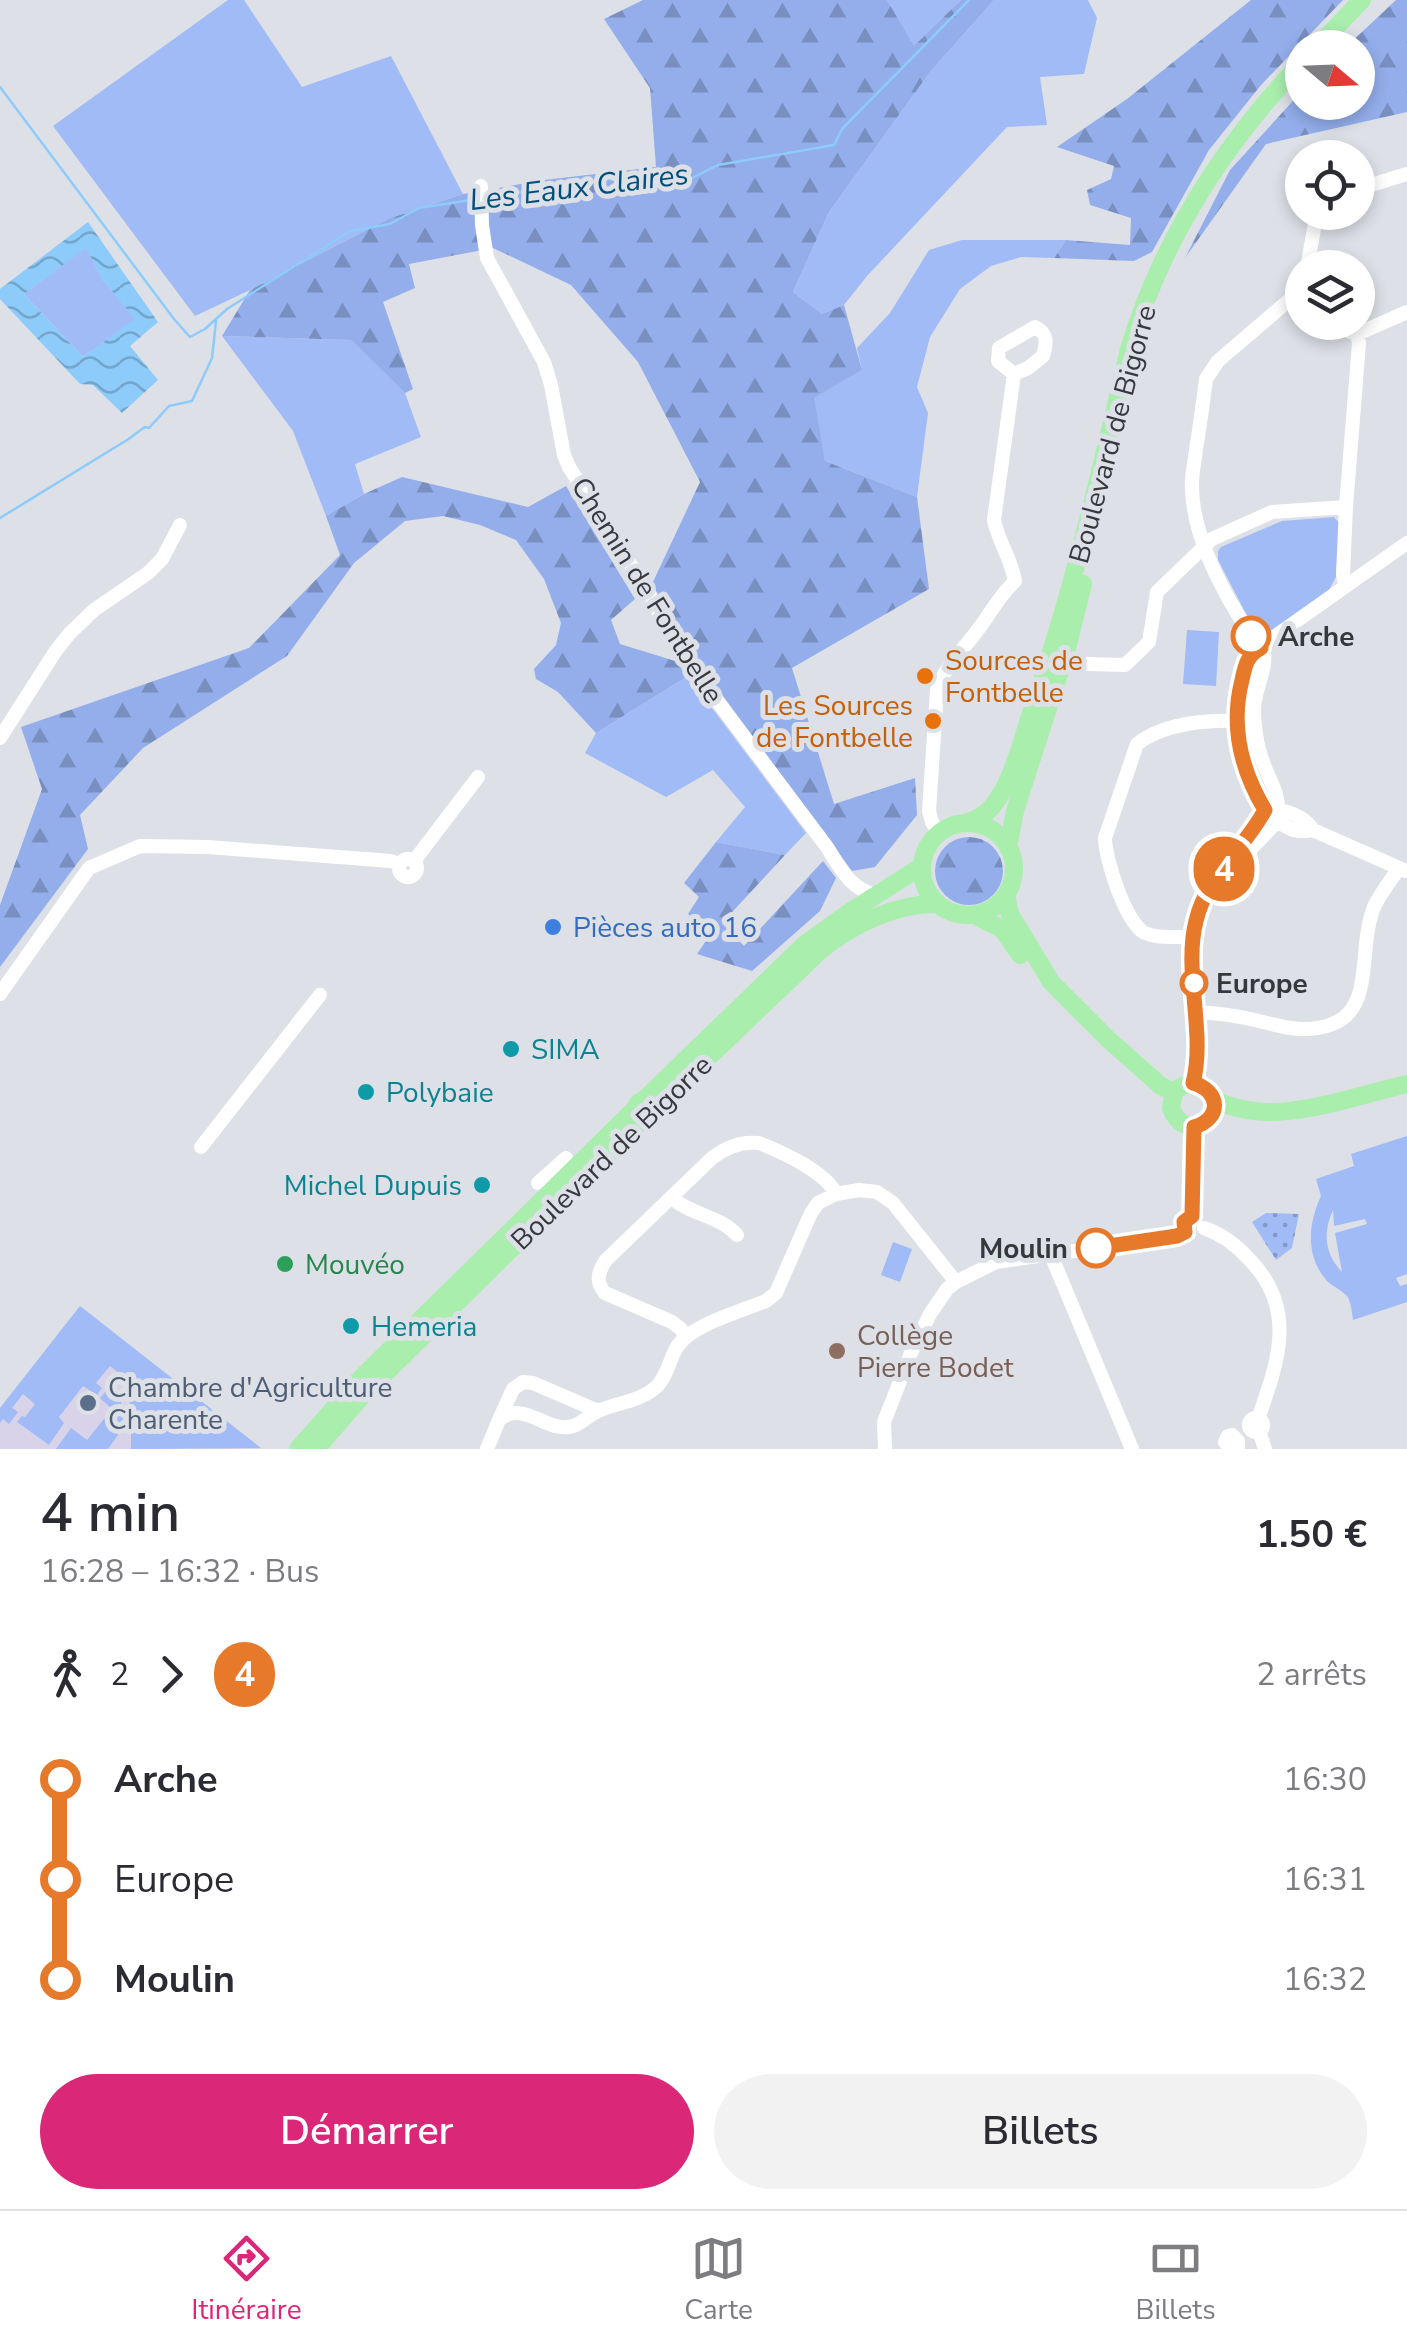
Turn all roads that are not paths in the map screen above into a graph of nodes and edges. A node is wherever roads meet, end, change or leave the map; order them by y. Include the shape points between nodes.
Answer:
1 (1362, 0) edge
2 (1373, 0) edge
3 (1333, 30) edge
4 (1345, 30) edge
5 (1285, 81) edge
6 (1285, 92) edge
7 (1407, 174) edge
8 (1375, 184) edge
9 (481, 194) dead end
10 (1285, 303) edge
11 (1407, 312) edge
12 (1375, 326) edge
13 (1358, 340) edge
14 (1014, 374) dead end
15 (1346, 506) junction
16 (180, 525) dead end
17 (1407, 543) edge
18 (1205, 546) junction
19 (1345, 585) junction
20 (1261, 648) junction
21 (1087, 664) dead end
22 (1236, 721) junction
23 (0, 738) edge
24 (478, 777) dead end
25 (1274, 814) junction
26 (965, 824) junction
27 (939, 833) junction
28 (1008, 847) junction
29 (922, 866) junction
30 (1403, 869) edge
31 (845, 877) junction
32 (876, 895) junction
33 (1006, 895) junction
34 (938, 904) junction
35 (848, 913) junction
36 (974, 915) junction
37 (1193, 938) junction
38 (0, 994) edge
39 (320, 995) dead end
40 (1194, 1012) junction
41 (1109, 1040) junction
42 (1193, 1083) junction
43 (1407, 1084) edge
44 (1174, 1092) junction
45 (1407, 1094) edge
46 (647, 1097) junction
47 (1206, 1115) junction
48 (202, 1146) dead end
49 (566, 1158) joint
50 (538, 1184) joint
51 (836, 1194) junction
52 (672, 1198) junction
53 (1192, 1216) junction
54 (1204, 1228) junction
55 (1185, 1232) junction
56 (737, 1235) dead end
57 (1051, 1255) junction
58 (956, 1282) junction
59 (685, 1336) junction
60 (370, 1369) junction
61 (598, 1411) junction
62 (499, 1420) junction
63 (1256, 1427) junction
64 (1231, 1447) edge
65 (298, 1449) edge
66 (316, 1449) edge
67 (487, 1449) edge
68 (884, 1449) edge
69 (1132, 1449) edge
70 (1265, 1449) edge

1 - 3 main road
2 - 4 main road
5 - 26 main road, Boulevard de Bigorre via 1229,147 1140,312 1034,706 992,807
6 - 28 main road, Boulevard de Bigorre via 1232,155 1151,306 1122,404 1068,649
7 - 8 street
9 - 31 street, Chemin de Fontbelle via 487,258 544,362 564,456 682,654
10 - 18 street via 1218,360 1206,379 1192,486
11 - 12 street
13 - 15 street
14 - 27 street via 994,520 1015,580 940,678 929,810
15 - 18 street via 1272,512
15 - 19 street
16 - 23 street via 148,573 69,634
17 - 19 street
18 - 20 street
18 - 21 street via 1157,592 1149,642 1125,665
19 - 20 street
20 - 22 street via 1247,660
20 - 25 street via 1266,658 1253,709 1258,745 1278,796
22 - 25 street via 1254,792
22 - 37 street via 1149,734 1137,744 1105,838 1135,926 1156,936
24 - 38 street via 407,863 140,846 89,868
25 - 30 street via 1288,829 1313,830
25 - 37 street via 1212,883
26 - 27 main road
26 - 28 main road via 990,829
27 - 29 main road
28 - 33 main road via 1014,872
29 - 32 main road
29 - 34 main road via 925,887
30 - 40 street via 1375,906 1360,994 1346,1017 1299,1030
31 - 32 street, Chemin de Fontbelle
31 - 35 street
32 - 35 main road
33 - 36 main road
33 - 41 main road via 1010,914 1050,982
34 - 36 main road
34 - 66 main road, Boulevard de Bigorre via 872,920 822,950 373,1384
35 - 46 main road via 783,964
36 - 41 main road via 1002,929 1049,997
37 - 40 street
39 - 48 street
40 - 42 street
41 - 44 main road
42 - 44 main road
42 - 47 main road via 1204,1086
43 - 47 main road via 1279,1112
44 - 47 main road via 1170,1108 1178,1122
45 - 47 main road via 1303,1118
46 - 49 main road
46 - 60 main road, Boulevard de Bigorre
47 - 53 street
49 - 50 street
50 - 60 main road via 526,1205
51 - 52 street via 813,1171 750,1142 720,1152
51 - 58 street via 877,1192 893,1203
51 - 59 street via 811,1212 771,1298
52 - 56 street
52 - 59 street via 606,1260 598,1282 605,1294 672,1322
53 - 54 street
53 - 55 street
54 - 55 street via 1197,1236
54 - 63 street via 1254,1263 1276,1306 1279,1355
55 - 57 street
57 - 58 street via 996,1262
57 - 69 street
58 - 68 street via 911,1352 884,1422
59 - 61 street via 658,1386
60 - 65 main road, Boulevard de Bigorre
61 - 62 street via 565,1428 522,1412
61 - 62 street via 522,1382
62 - 67 street
63 - 64 street
63 - 70 street

